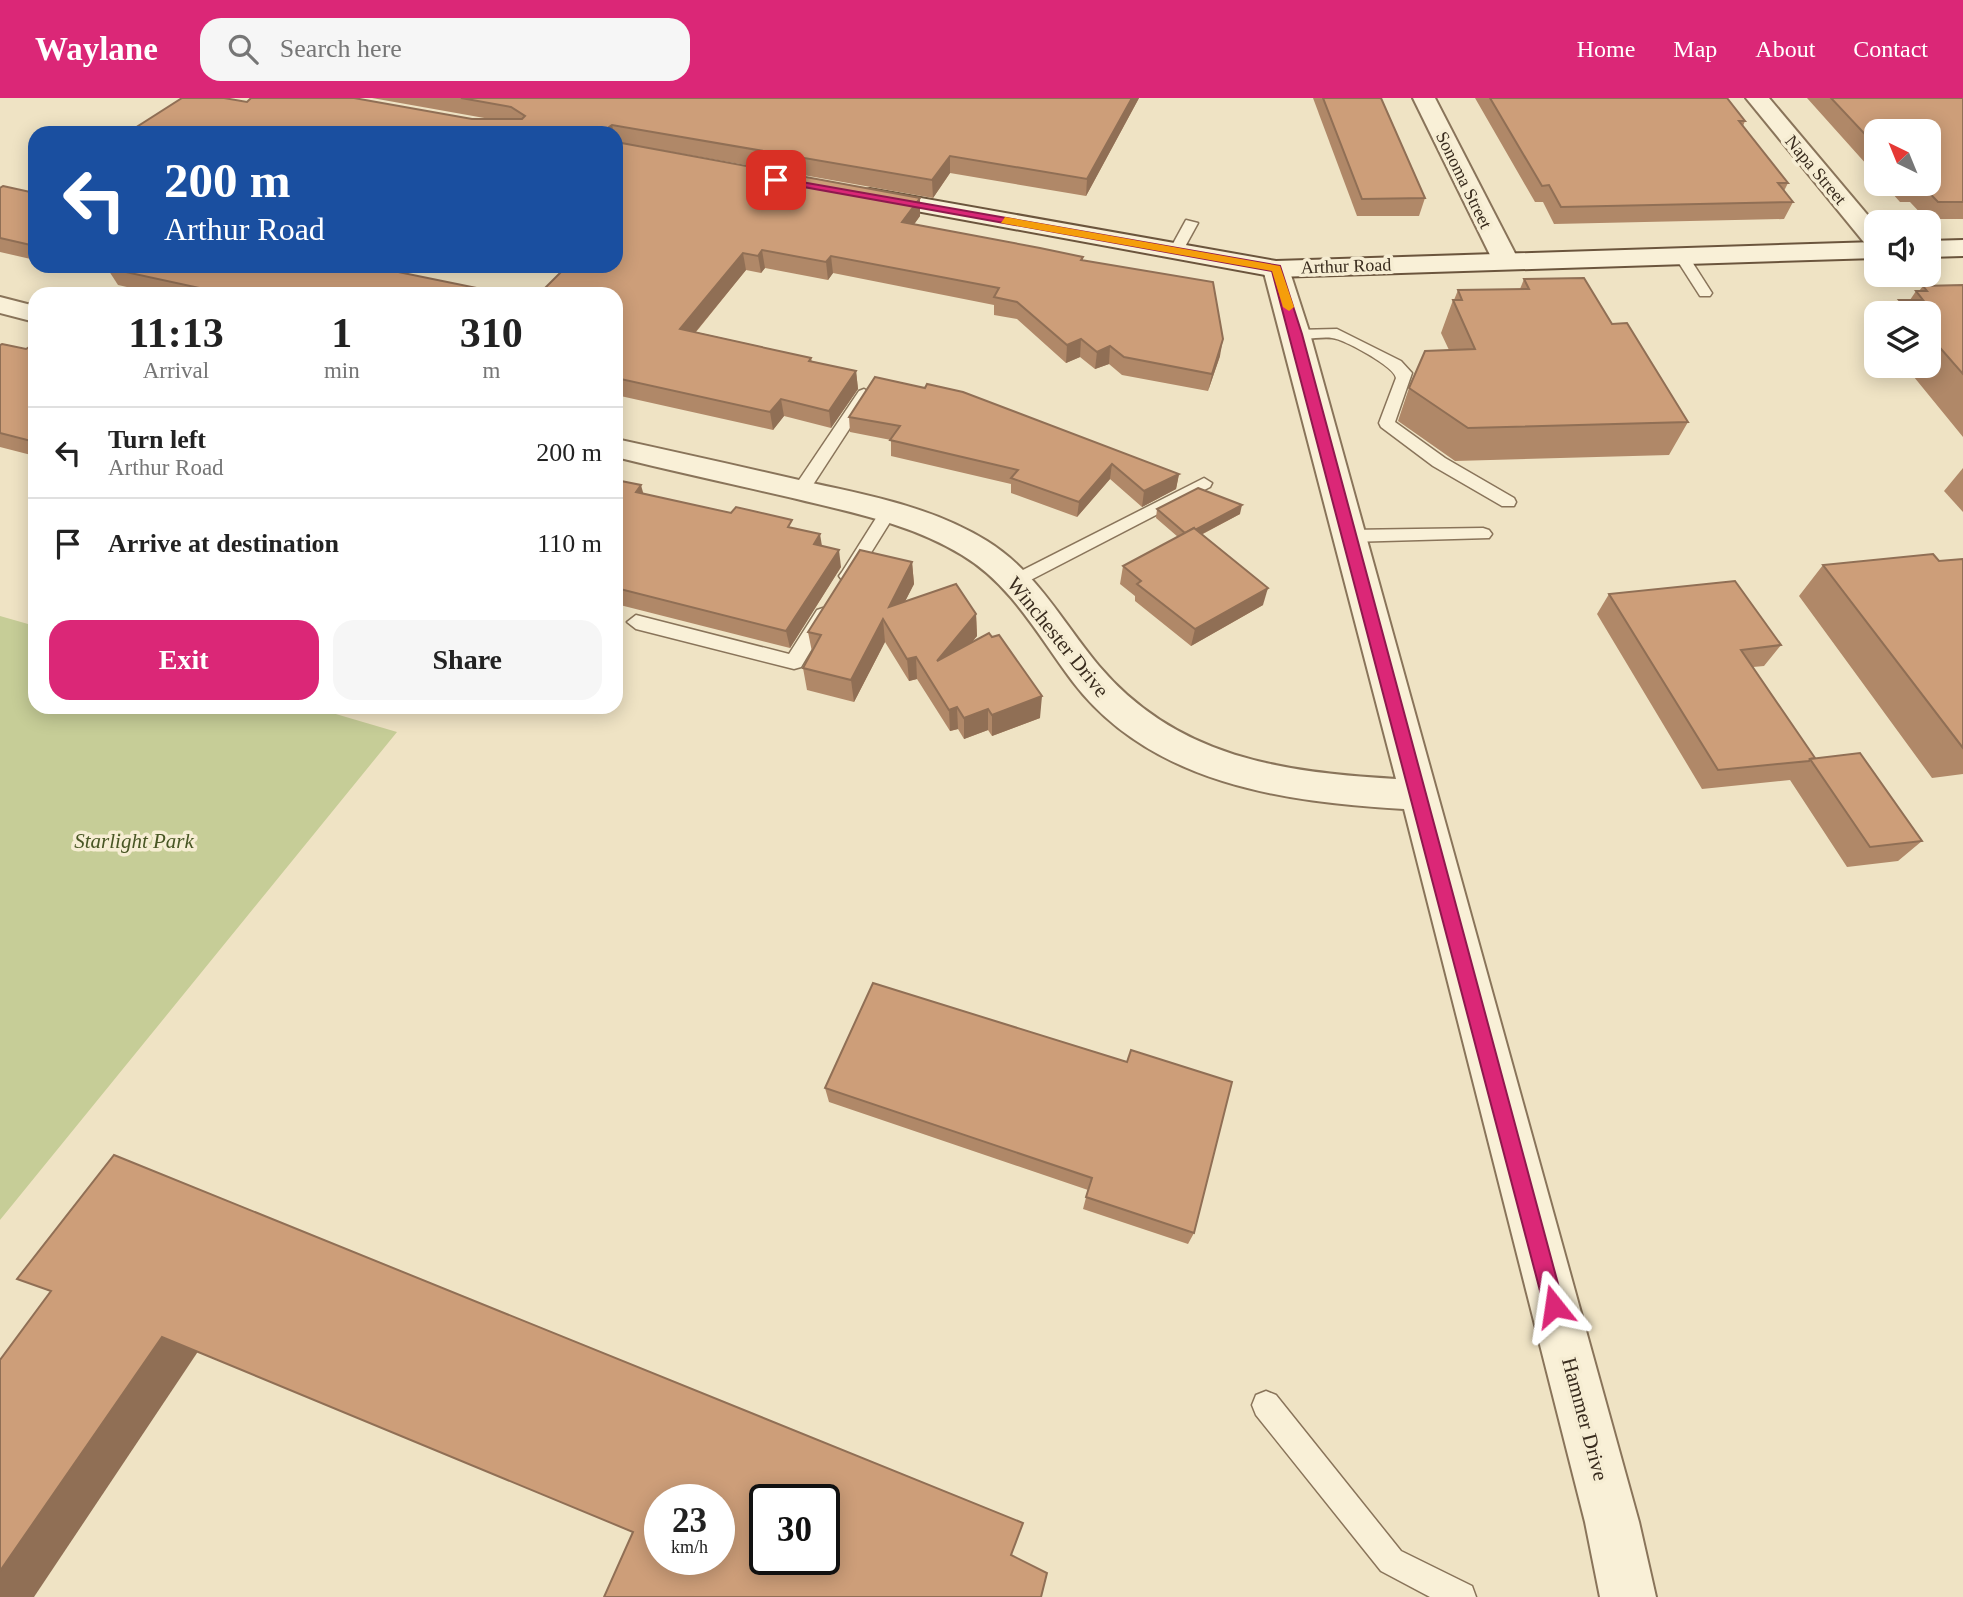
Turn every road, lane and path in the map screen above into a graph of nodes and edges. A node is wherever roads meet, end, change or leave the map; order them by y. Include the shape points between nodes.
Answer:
1 (1424, 98) edge
2 (1757, 98) edge
3 (848, 192) edge
4 (1191, 223) dead end
5 (1864, 227) edge
6 (1963, 248) edge
7 (1941, 249) edge
8 (1864, 250) edge
9 (1176, 251) junction
10 (1682, 257) junction
11 (1506, 261) junction
12 (1276, 269) junction
13 (1705, 293) dead end
14 (1296, 334) junction
15 (873, 381) edge
16 (623, 450) edge
17 (1204, 483) dead end
18 (800, 490) junction
19 (1508, 502) dead end
20 (889, 511) junction
21 (1483, 534) dead end
22 (1349, 536) junction
23 (1014, 581) junction
24 (636, 622) dead end
25 (1417, 795) junction
26 (1266, 1405) dead end
27 (1461, 1597) edge
28 (1628, 1597) edge

1 - 11 street, Sonoma Street
2 - 5 street, Napa Street
3 - 9 street, Arthur Road
4 - 9 lane
6 - 7 street
8 - 10 street, Arthur Road
9 - 12 street, Arthur Road
10 - 11 street, Arthur Road
10 - 13 lane
11 - 12 street, Arthur Road
12 - 14 street, Hammer Drive
14 - 19 lane via 1337,333 1396,364 1404,378 1387,423 1439,462
14 - 22 street, Hammer Drive
15 - 18 lane
16 - 18 street, Winchester Drive
17 - 23 lane
18 - 20 street, Winchester Drive
20 - 23 street, Winchester Drive via 960,540 991,558
20 - 24 lane via 793,662
21 - 22 lane
22 - 25 street, Hammer Drive
23 - 25 street, Winchester Drive via 1103,695 1167,745 1214,765 1290,784
25 - 28 street, Hammer Drive via 1609,1508
26 - 27 lane via 1391,1561

